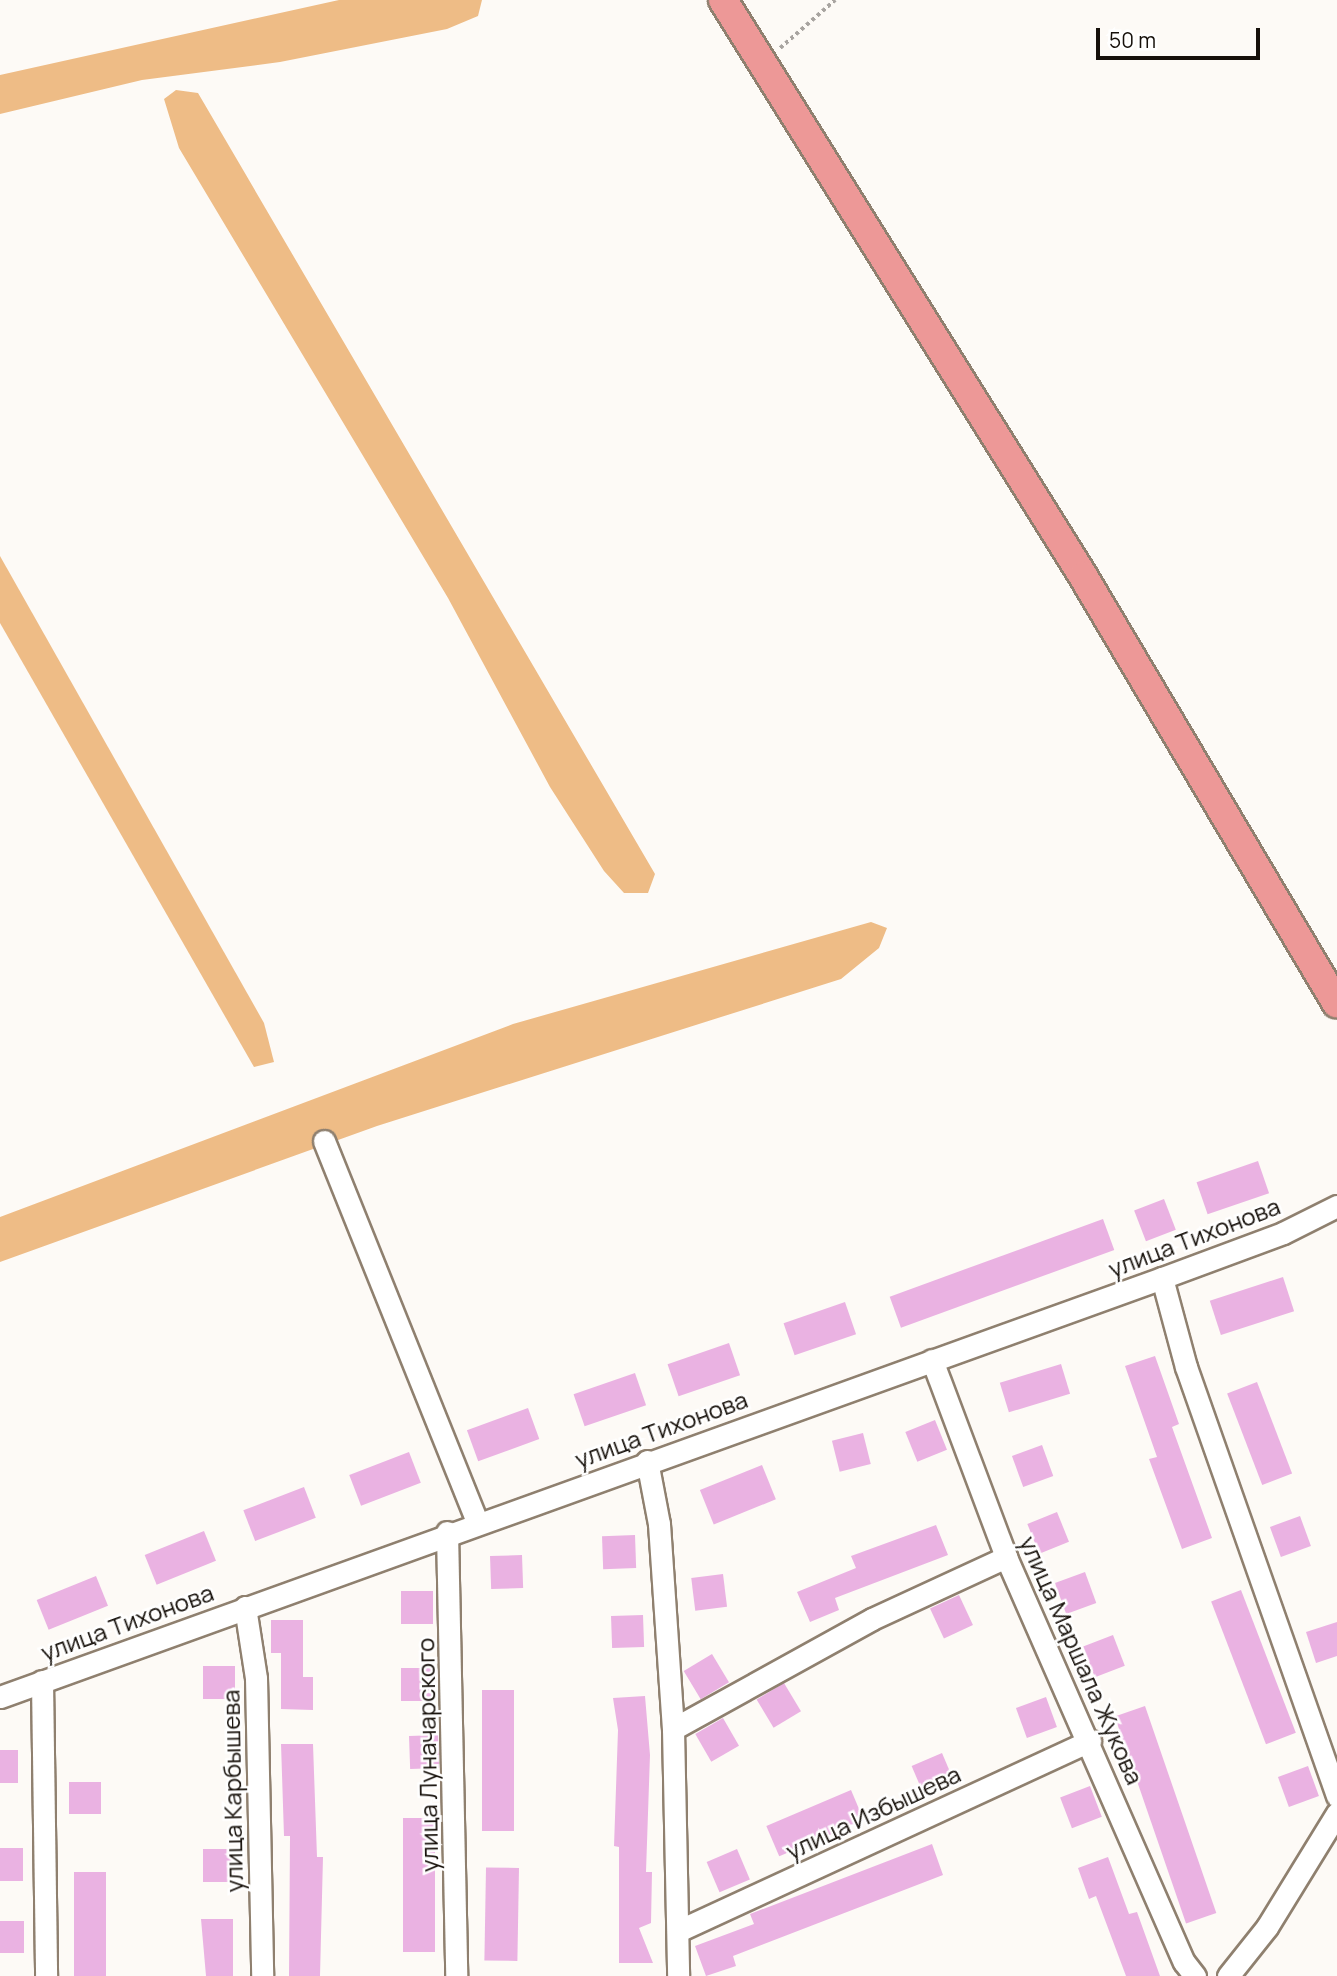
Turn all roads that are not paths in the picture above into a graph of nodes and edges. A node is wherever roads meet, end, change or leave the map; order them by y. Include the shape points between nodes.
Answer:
1 (723, 0) edge
2 (1337, 1003) edge
3 (324, 1141) dead end
4 (1337, 1206) edge
5 (1162, 1278) junction
6 (932, 1360) junction
7 (648, 1461) junction
8 (477, 1522) junction
9 (447, 1532) junction
10 (1006, 1557) junction
11 (245, 1606) junction
12 (42, 1681) junction
13 (0, 1697) edge
14 (673, 1729) junction
15 (1090, 1741) junction
16 (1337, 1796) edge
17 (1337, 1813) edge
18 (678, 1931) junction
19 (46, 1976) edge
20 (262, 1976) edge
21 (456, 1976) edge
22 (678, 1976) edge
23 (1195, 1976) edge
24 (1228, 1976) edge

1 - 2 main road via 1090,588
3 - 8 street
4 - 5 street, улица Тихонова via 1283,1233
5 - 6 street, улица Тихонова
5 - 16 street via 1186,1367
6 - 7 street, улица Тихонова
6 - 10 street, улица Маршала Жукова
7 - 8 street, улица Тихонова
7 - 14 street via 659,1524
8 - 9 street, улица Тихонова
9 - 11 street, улица Тихонова
9 - 21 street, улица Луначарского
10 - 14 street via 872,1619
10 - 15 street, улица Маршала Жукова
11 - 12 street, улица Тихонова
11 - 20 street, улица Карбышева via 256,1678
12 - 13 street, улица Тихонова
12 - 19 street
14 - 18 street
15 - 18 street, улица Избышева
15 - 23 street, улица Маршала Жукова via 1184,1962
17 - 24 street via 1267,1927
18 - 22 street

